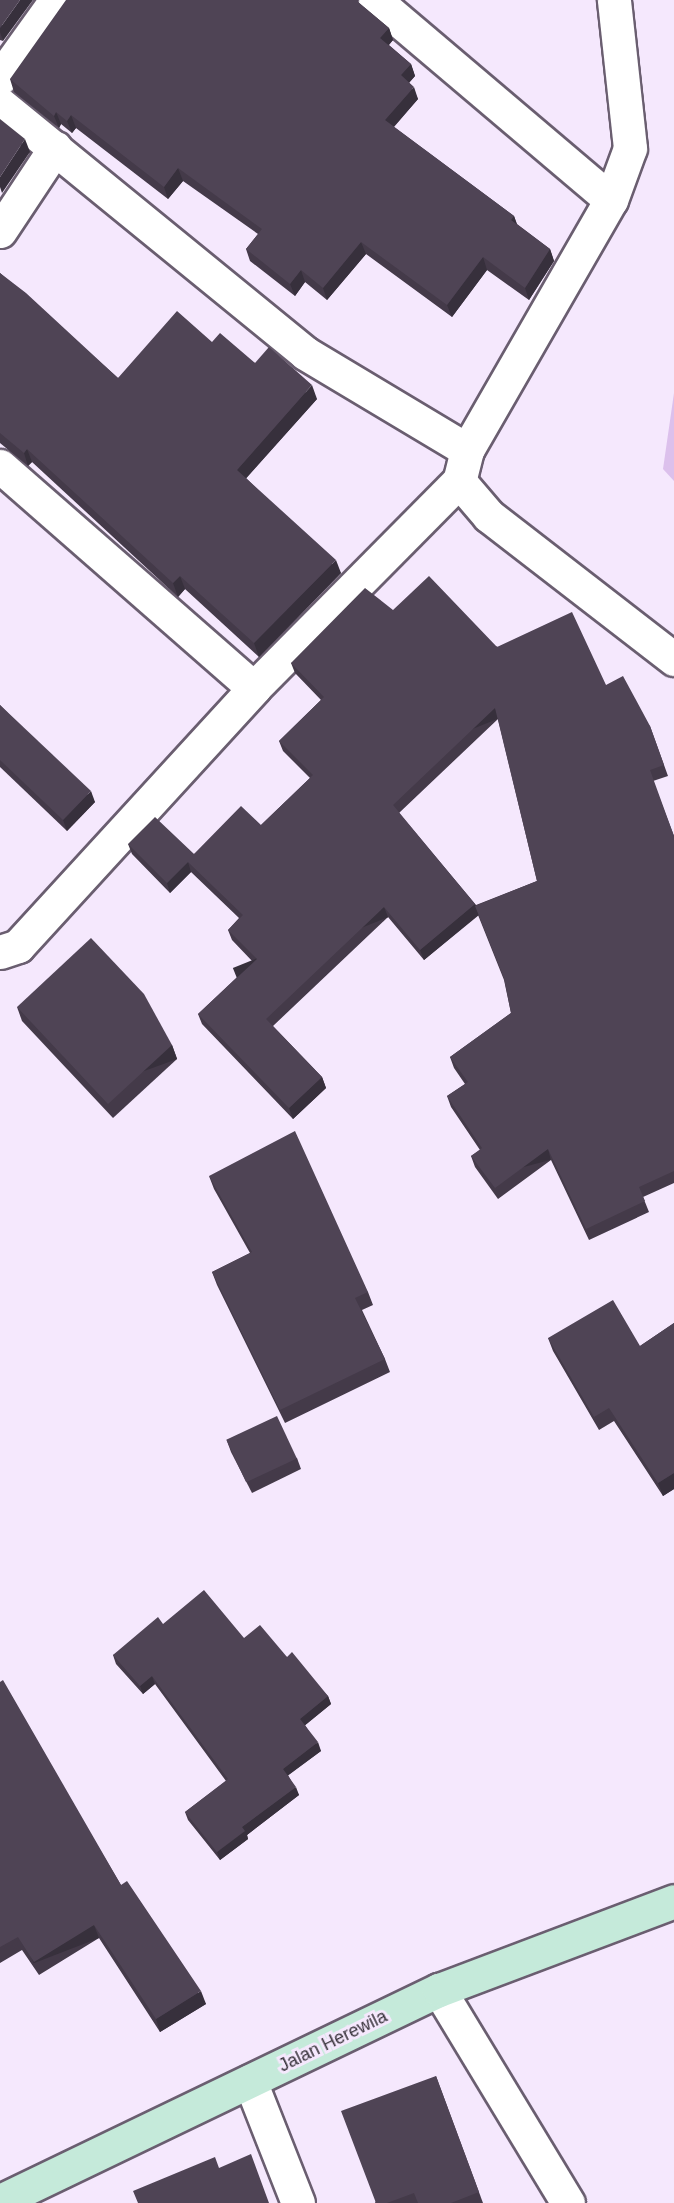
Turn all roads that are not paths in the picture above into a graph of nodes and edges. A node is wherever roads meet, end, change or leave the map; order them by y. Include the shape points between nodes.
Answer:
1 (56, 0) edge
2 (375, 0) edge
3 (614, 0) edge
4 (0, 78) edge
5 (0, 105) edge
6 (56, 148) junction
7 (611, 200) junction
8 (0, 231) edge
9 (463, 465) junction
10 (0, 466) edge
11 (674, 659) edge
12 (254, 688) junction
13 (0, 952) edge
14 (674, 1901) edge
15 (439, 1990) junction
16 (250, 2081) junction
17 (0, 2201) edge
18 (298, 2203) edge
19 (568, 2203) edge

1 - 4 street
2 - 7 street
3 - 7 street via 630,148
5 - 6 street
6 - 8 street
6 - 9 street via 305,352
7 - 9 street
9 - 11 street via 489,516
9 - 12 street
10 - 12 street
12 - 13 street via 26,938 18,946
14 - 15 main road, Jalan Herewila
15 - 16 main road, Jalan Herewila
15 - 19 street
16 - 17 main road, Jalan Herewila
16 - 18 street

